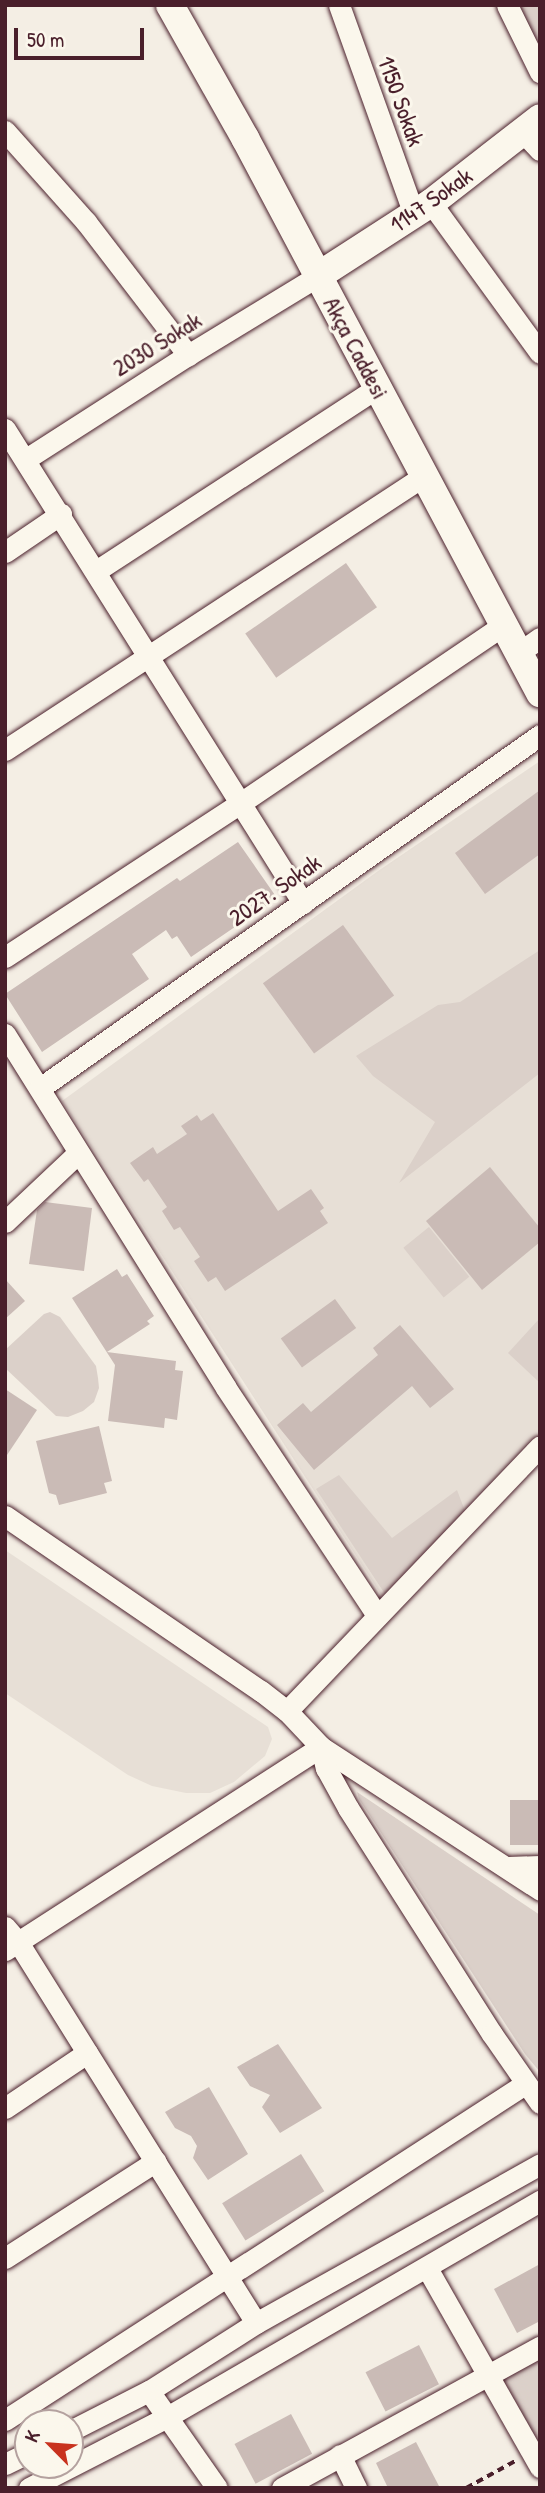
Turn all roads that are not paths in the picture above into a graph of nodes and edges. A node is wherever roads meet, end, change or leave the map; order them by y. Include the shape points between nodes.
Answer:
1 (170, 5) edge
2 (339, 5) edge
3 (507, 5) edge
4 (540, 72) edge
5 (5, 131) edge
6 (534, 133) edge
7 (423, 209) junction
8 (318, 276) junction
9 (540, 354) edge
10 (188, 355) junction
11 (377, 388) junction
12 (5, 429) edge
13 (26, 460) junction
14 (423, 476) junction
15 (61, 514) junction
16 (5, 552) edge
17 (96, 571) junction
18 (502, 626) junction
19 (540, 638) edge
20 (517, 654) junction
21 (149, 655) junction
22 (540, 693) edge
23 (540, 735) edge
24 (5, 750) edge
25 (239, 804) junction
26 (303, 903) junction
27 (5, 957) edge
28 (5, 1034) edge
29 (40, 1088) junction
30 (78, 1153) junction
31 (5, 1222) edge
32 (540, 1446) edge
33 (5, 1516) edge
34 (377, 1615) junction
35 (287, 1711) junction
36 (321, 1747) junction
37 (540, 1866) edge
38 (508, 1867) junction
39 (540, 1891) edge
40 (10, 1940) edge
41 (87, 2053) junction
42 (525, 2084) junction
43 (540, 2103) edge
44 (5, 2108) edge
45 (156, 2161) junction
46 (540, 2164) edge
47 (540, 2201) edge
48 (5, 2258) edge
49 (427, 2268) junction
50 (224, 2276) junction
51 (256, 2323) junction
52 (540, 2347) edge
53 (488, 2373) junction
54 (149, 2391) junction
55 (167, 2417) junction
56 (5, 2420) edge
57 (84, 2424) edge
58 (340, 2455) junction
59 (536, 2459) edge
60 (29, 2488) edge
61 (217, 2488) edge
62 (282, 2488) edge
63 (356, 2488) edge

1 - 8 street, Akça Caddesi
2 - 7 street, 1150 Sokak
3 - 4 street
5 - 10 street via 86,222
6 - 7 street, 1147 Sokak
7 - 8 street, 1147 Sokak
7 - 9 street, 1150 Sokak
8 - 10 street, 2030 Sokak
8 - 11 street, Akça Caddesi
10 - 13 street, 2030 Sokak
11 - 14 street, Akça Caddesi
11 - 17 street
12 - 13 street
13 - 15 street
14 - 18 street, Akça Caddesi
14 - 21 street
15 - 16 street
15 - 17 street
17 - 21 street
18 - 20 street, Akça Caddesi
18 - 25 street
19 - 20 street
20 - 22 street, Akça Caddesi
21 - 24 street
21 - 25 street
23 - 26 street, 2027. Sokak
25 - 26 street
25 - 27 street
26 - 29 street, 2027. Sokak
28 - 29 street
29 - 30 street
30 - 31 street
30 - 34 street
32 - 34 street
33 - 35 street
34 - 35 street
35 - 36 street
36 - 38 street
36 - 40 street
36 - 42 street via 326,1768 348,1808
37 - 38 street
38 - 39 street
40 - 41 street
41 - 44 street
41 - 45 street
42 - 43 street
42 - 50 street
45 - 48 street
45 - 50 street
46 - 51 street
47 - 49 street
49 - 53 street
49 - 55 street
50 - 51 street
50 - 56 street
51 - 54 street
52 - 53 street
53 - 58 street
53 - 59 street
54 - 55 street
54 - 57 street
55 - 60 street
55 - 61 street
58 - 62 street
58 - 63 street

